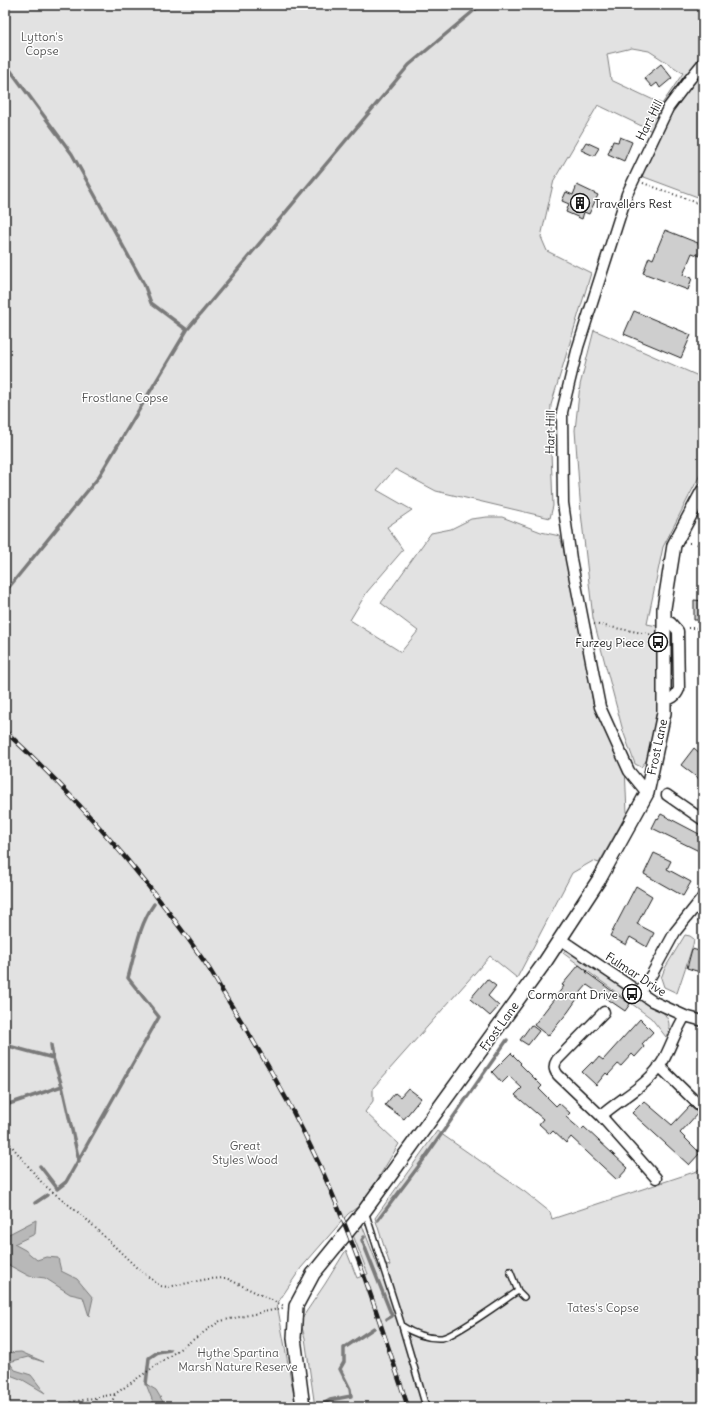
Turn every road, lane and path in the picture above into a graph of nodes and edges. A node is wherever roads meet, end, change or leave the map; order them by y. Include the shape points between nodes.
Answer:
1 (703, 63) edge
2 (634, 180) junction
3 (703, 205) edge
4 (703, 491) edge
5 (664, 619) junction
6 (583, 621) junction
7 (676, 628) junction
8 (703, 628) edge
9 (664, 638) junction
10 (664, 701) junction
11 (647, 793) junction
12 (667, 795) dead end
13 (703, 820) edge
14 (703, 897) edge
15 (560, 939) junction
16 (640, 992) junction
17 (604, 1012) dead end
18 (685, 1016) junction
19 (703, 1021) edge
20 (659, 1066) junction
21 (703, 1110) edge
22 (600, 1116) junction
23 (5, 1138) edge
24 (656, 1178) dead end
25 (365, 1210) junction
26 (510, 1271) dead end
27 (518, 1291) junction
28 (524, 1297) dead end
29 (296, 1306) junction
30 (402, 1326) junction
31 (115, 1394) junction
32 (97, 1397) junction
33 (64, 1407) edge
34 (92, 1407) edge
35 (110, 1407) edge
36 (303, 1407) edge
37 (426, 1407) edge

1 - 2 street, Hart Hill via 668,108
2 - 3 path
2 - 6 street, Hart Hill via 627,194 578,347 562,412 563,503
4 - 5 street, Frost Lane via 674,545
5 - 7 street
5 - 9 street, Frost Lane
6 - 9 path
6 - 11 street, Hart Hill via 600,707 629,771
7 - 8 path
7 - 10 street, Frost Lane via 679,689 672,699
9 - 10 street, Frost Lane
10 - 11 street, Frost Lane via 664,713
11 - 15 street, Frost Lane via 600,878
12 - 13 street
14 - 16 street via 675,932
15 - 16 street, Fulmar Drive
15 - 25 street, Frost Lane
16 - 18 street, Fulmar Drive via 663,1007
17 - 22 street via 559,1057 554,1066 555,1072
18 - 19 street, Fulmar Drive
18 - 20 street
20 - 21 street
20 - 22 street via 638,1088
22 - 24 street
23 - 29 path via 43,1184 160,1286 226,1278 285,1306
25 - 29 street, Frost Lane via 313,1274
25 - 30 lane
26 - 27 lane
27 - 28 lane
27 - 30 lane via 444,1338 428,1338 412,1333
29 - 31 path via 220,1321
29 - 36 street via 294,1338
30 - 37 lane
31 - 32 path
31 - 35 path
32 - 33 path via 72,1402
32 - 34 path

